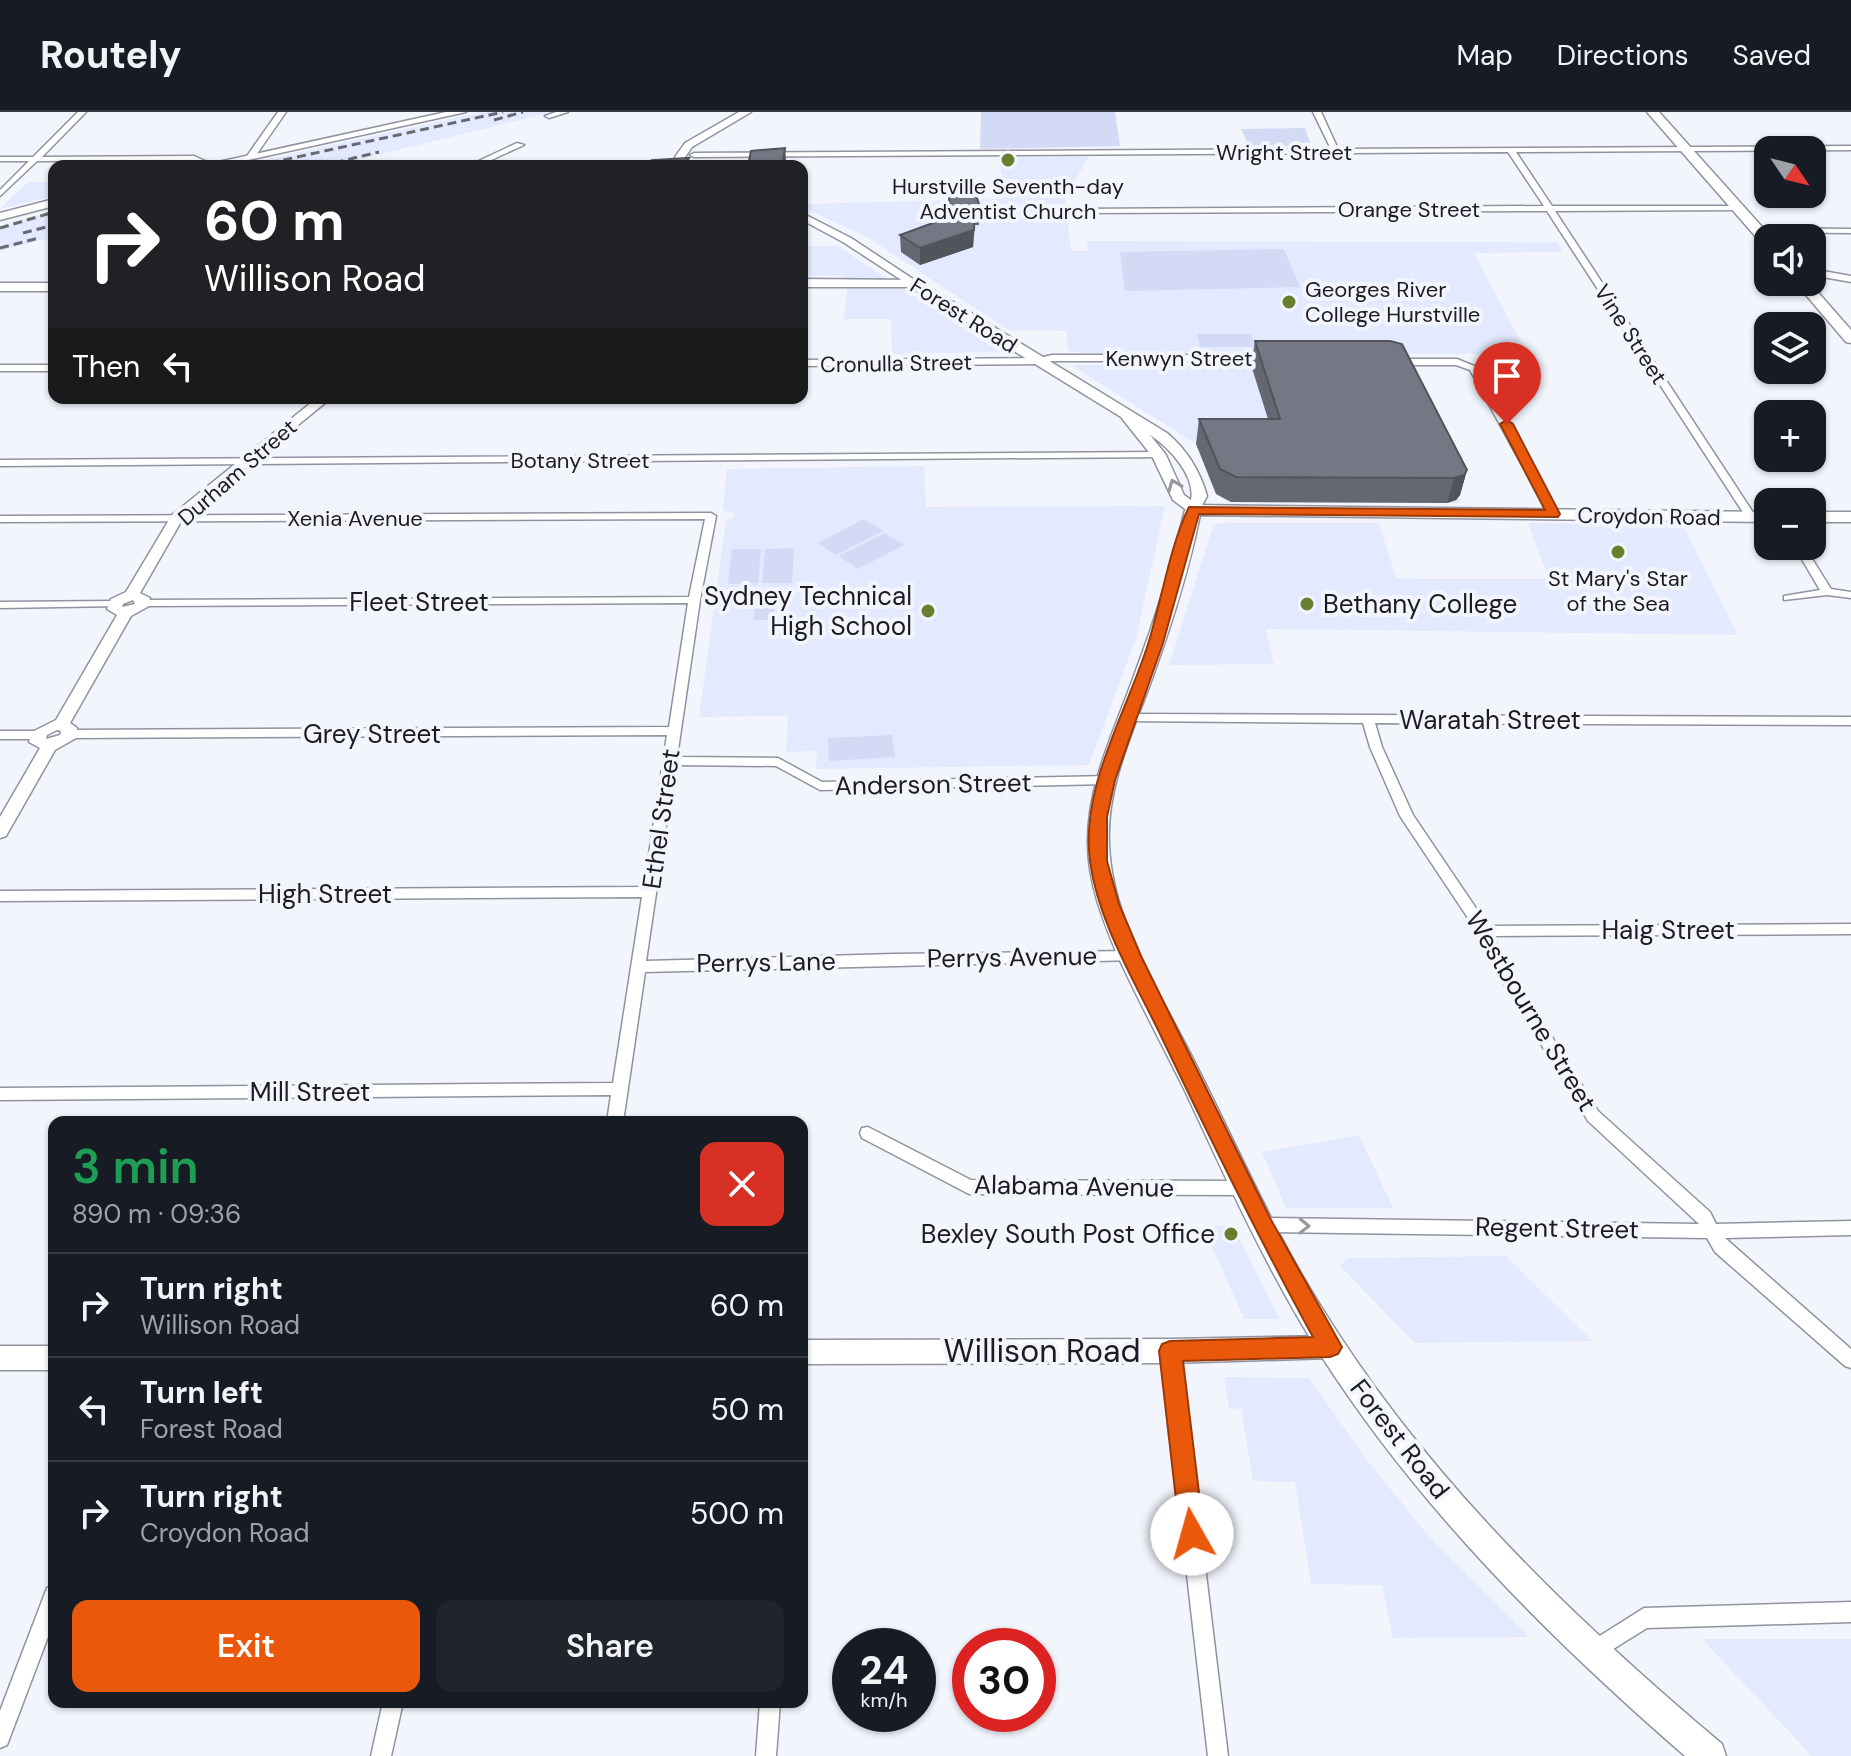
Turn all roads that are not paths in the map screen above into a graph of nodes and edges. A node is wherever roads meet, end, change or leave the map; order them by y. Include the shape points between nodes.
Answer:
1 (82, 112) edge
2 (282, 112) edge
3 (457, 112) edge
4 (564, 112) edge
5 (748, 112) edge
6 (1317, 112) edge
7 (1653, 112) edge
8 (549, 116) dead end
9 (520, 145) dead end
10 (1851, 148) edge
11 (1687, 150) junction
12 (1336, 152) junction
13 (1512, 152) junction
14 (251, 156) junction
15 (0, 159) edge
16 (36, 159) junction
17 (198, 160) edge
18 (232, 160) edge
19 (486, 160) edge
20 (686, 160) edge
21 (690, 160) edge
22 (0, 194) edge
23 (48, 204) edge
24 (1740, 208) junction
25 (1548, 209) junction
26 (1078, 211) dead end
27 (0, 217) edge
28 (808, 219) edge
29 (1754, 225) edge
30 (1826, 231) edge
31 (1851, 231) edge
32 (1826, 275) edge
33 (1851, 279) edge
34 (808, 283) edge
35 (913, 283) junction
36 (0, 287) edge
37 (48, 287) edge
38 (1814, 296) edge
39 (1851, 339) edge
40 (1277, 358) edge
41 (1039, 361) junction
42 (1411, 362) edge
43 (808, 363) edge
44 (0, 368) edge
45 (48, 368) edge
46 (318, 404) edge
47 (1126, 414) junction
48 (1159, 455) junction
49 (245, 462) junction
50 (0, 463) edge
51 (1754, 508) edge
52 (1193, 510) junction
53 (1554, 514) junction
54 (711, 516) joint
55 (1754, 517) edge
56 (1826, 517) edge
57 (1851, 517) edge
58 (177, 518) junction
59 (0, 519) edge
60 (1808, 560) edge
61 (1827, 592) junction
62 (1851, 595) edge
63 (1788, 598) dead end
64 (138, 599) junction
65 (694, 600) junction
66 (0, 605) edge
67 (120, 608) junction
68 (1129, 718) junction
69 (1368, 720) junction
70 (1851, 721) edge
71 (66, 730) junction
72 (674, 731) junction
73 (0, 735) edge
74 (43, 741) junction
75 (669, 761) junction
76 (1107, 780) junction
77 (0, 832) edge
78 (650, 892) junction
79 (0, 896) edge
80 (1851, 929) edge
81 (1484, 931) junction
82 (1131, 956) junction
83 (893, 959) joint
84 (639, 967) junction
85 (620, 1089) junction
86 (0, 1094) edge
87 (616, 1116) edge
88 (868, 1133) dead end
89 (1245, 1188) junction
90 (1262, 1225) junction
91 (1851, 1228) edge
92 (1711, 1231) junction
93 (1330, 1347) junction
94 (1170, 1351) junction
95 (808, 1352) edge
96 (0, 1358) edge
97 (48, 1358) edge
98 (1851, 1360) edge
99 (48, 1611) edge
100 (1851, 1612) edge
101 (1592, 1653) junction
102 (392, 1708) edge
103 (770, 1708) edge
104 (0, 1738) edge
105 (381, 1756) edge
106 (766, 1756) edge
107 (1218, 1756) edge
108 (1710, 1756) edge

1 - 16 street
2 - 14 street
3 - 14 main road
4 - 8 street
5 - 20 street
6 - 12 street
7 - 11 main road
9 - 19 street
10 - 11 street, Wright Street
11 - 13 street, Wright Street
11 - 24 main road
12 - 13 street, Wright Street
12 - 21 street, Wright Street via 718,155
13 - 25 street, Vine Street
14 - 18 main road
15 - 16 street
16 - 17 street
16 - 22 street
23 - 27 main road
24 - 25 street, Orange Street
24 - 29 main road
25 - 26 street, Orange Street
25 - 51 street, Vine Street
28 - 35 street, Forest Road
30 - 31 street
32 - 33 street
34 - 35 main road
35 - 41 main road, Forest Road
36 - 37 main road
38 - 39 main road
40 - 41 street, Kenwyn Street
41 - 43 street, Cronulla Street
41 - 47 main road, Forest Road
42 - 53 street via 1457,362 1474,368
44 - 45 street
46 - 49 street, Durham Street
47 - 48 main road, Forest Road
47 - 52 main road, Forest Road via 1181,454 1200,496
48 - 49 street, Botany Street
52 -> 48 main road, Forest Road via 1178,497
49 - 50 street, Botany Street
49 - 58 street, Durham Street
52 - 53 main road, Croydon Road
52 - 68 main road, Forest Road via 1167,609
53 - 55 main road, Croydon Road
54 - 58 street, Xenia Avenue
54 - 65 street, Ethel Street
56 - 57 main road
58 - 59 street, Xenia Avenue
58 - 64 street, Durham Street
60 - 61 street
61 - 62 street
61 - 63 street
64 - 65 street, Fleet Street
64 - 67 street via 139,609
65 - 72 street, Ethel Street
66 - 67 street
67 - 71 street
68 - 69 street, Waratah Street
68 - 76 main road, Forest Road
69 - 70 street, Waratah Street
69 - 81 street, Westbourne Street via 1407,816
71 - 72 street, Grey Street
71 - 74 street via 60,743
72 - 75 street, Ethel Street
73 - 74 street
74 - 77 street
75 - 76 street, Anderson Street via 778,762 820,786
75 - 78 street, Ethel Street
76 - 82 main road, Forest Road via 1099,817 1099,861
78 - 79 street, High Street
78 - 84 street, Ethel Street
80 - 81 street, Haig Street
81 - 92 street, Westbourne Street via 1593,1116 1704,1217
82 - 83 street, Perrys Avenue
82 - 89 main road, Forest Road
83 - 84 street, Perrys Lane
84 - 85 street, Ethel Street
85 - 86 street, Mill Street
85 - 87 street, Ethel Street
88 - 89 street, Alabama Avenue via 969,1187
89 - 90 main road, Forest Road
90 -> 92 street, Regent Street
90 - 93 main road, Forest Road
91 - 92 street, Regent Street
92 - 98 street, Westbourne Street via 1721,1247
93 - 94 main road, Willison Road
93 - 101 main road, Forest Road via 1464,1519
94 - 95 main road, Willison Road
94 - 107 street
96 - 97 main road
99 - 104 street
100 - 101 street via 1644,1618
101 - 108 main road, Forest Road
102 - 105 street
103 - 106 street

